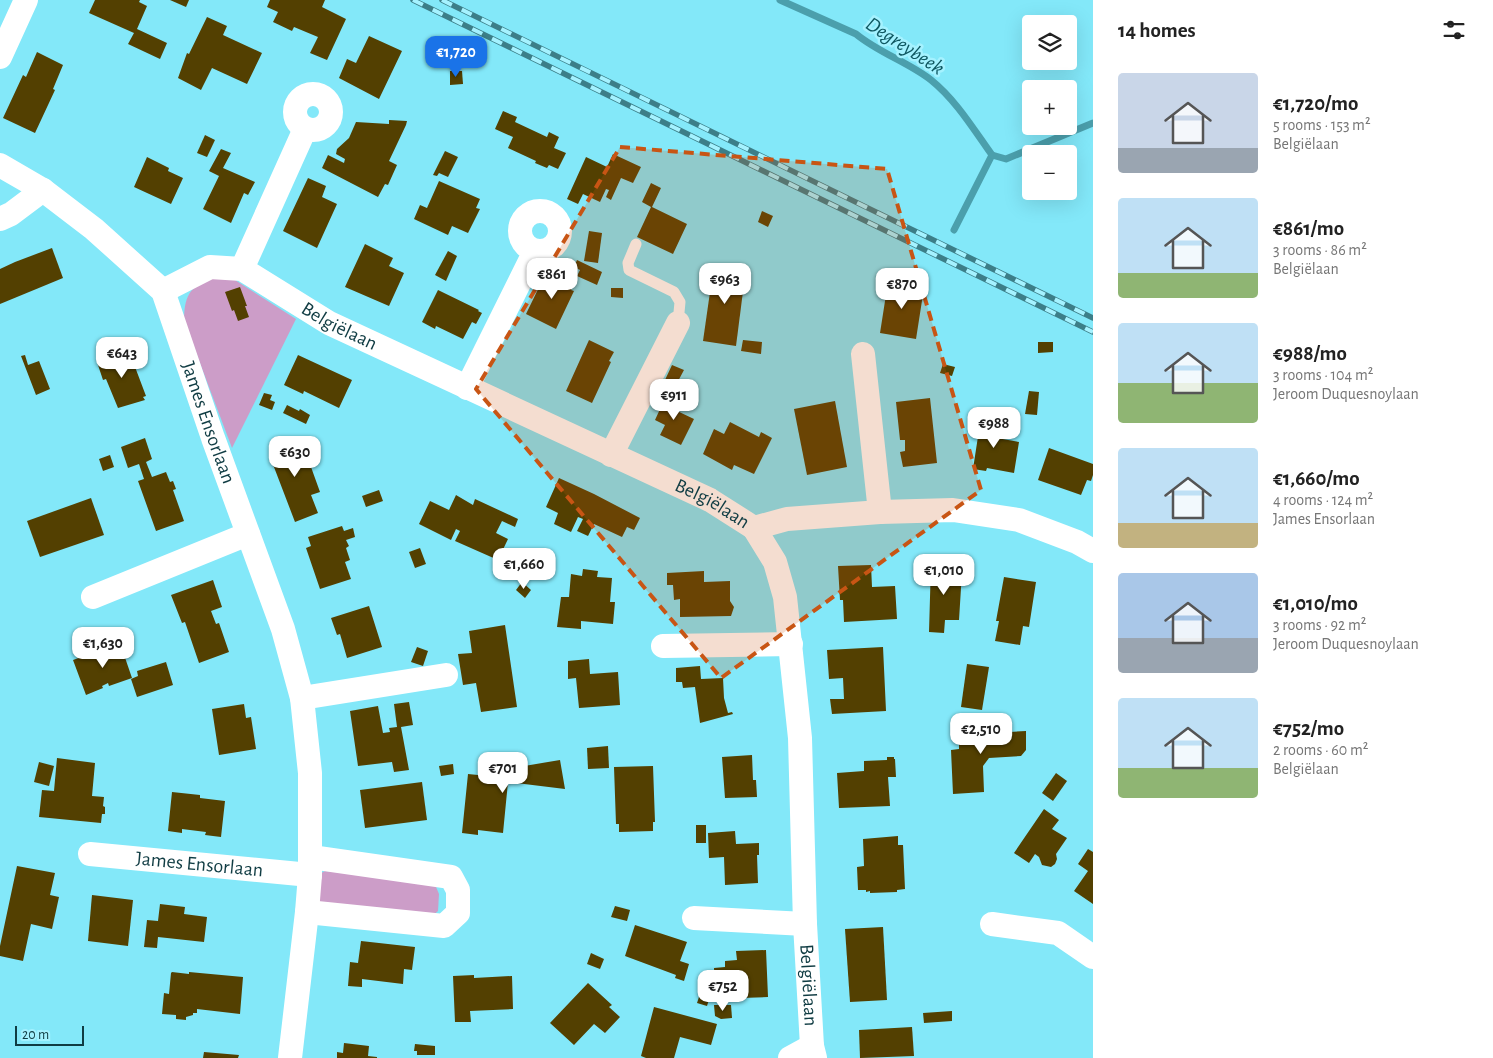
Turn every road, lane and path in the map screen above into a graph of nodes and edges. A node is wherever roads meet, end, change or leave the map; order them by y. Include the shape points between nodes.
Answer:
1 (26, 0) edge
2 (0, 57) edge
3 (305, 129) dead end
4 (0, 165) edge
5 (42, 190) junction
6 (0, 219) edge
7 (636, 244) dead end
8 (535, 251) dead end
9 (242, 269) junction
10 (167, 301) junction
11 (678, 323) joint
12 (862, 354) dead end
13 (467, 388) junction
14 (611, 455) junction
15 (880, 512) junction
16 (754, 528) junction
17 (248, 534) junction
18 (1093, 551) edge
19 (93, 597) dead end
20 (791, 644) junction
21 (663, 646) dead end
22 (446, 675) dead end
23 (302, 698) junction
24 (90, 854) dead end
25 (310, 866) junction
26 (307, 912) junction
27 (694, 918) dead end
28 (805, 924) junction
29 (992, 924) dead end
30 (1093, 957) edge
31 (814, 1052) edge
32 (290, 1058) edge
33 (790, 1058) edge

1 - 2 street
3 - 9 street
4 - 5 street
5 - 6 street
5 - 10 street via 101,234
7 - 11 lane via 628,263 630,270 674,292 680,302
8 - 13 street
9 - 10 street, Belgiëlaan via 210,267
9 - 13 street, Belgiëlaan via 329,323
10 - 17 street, James Ensorlaan
11 - 14 street
12 - 15 street
13 - 14 street, Belgiëlaan
14 - 16 street, Belgiëlaan via 710,500
15 - 16 street via 787,519
15 - 18 street via 953,510 1019,520
16 - 20 street, Belgiëlaan via 775,562 785,598
17 - 19 street
17 - 23 street, James Ensorlaan
20 - 21 street
20 - 28 street, Belgiëlaan via 800,738
22 - 23 street
23 - 25 street, James Ensorlaan via 310,773
24 - 25 street, James Ensorlaan
25 - 26 street, James Ensorlaan
25 - 26 street, James Ensorlaan via 452,877 458,890 458,913 444,926
26 - 32 street, James Ensorlaan
27 - 28 street, Belgiëlaan
28 - 31 street, Belgiëlaan
29 - 30 street via 1058,933
31 - 33 street, Belgiëlaan

